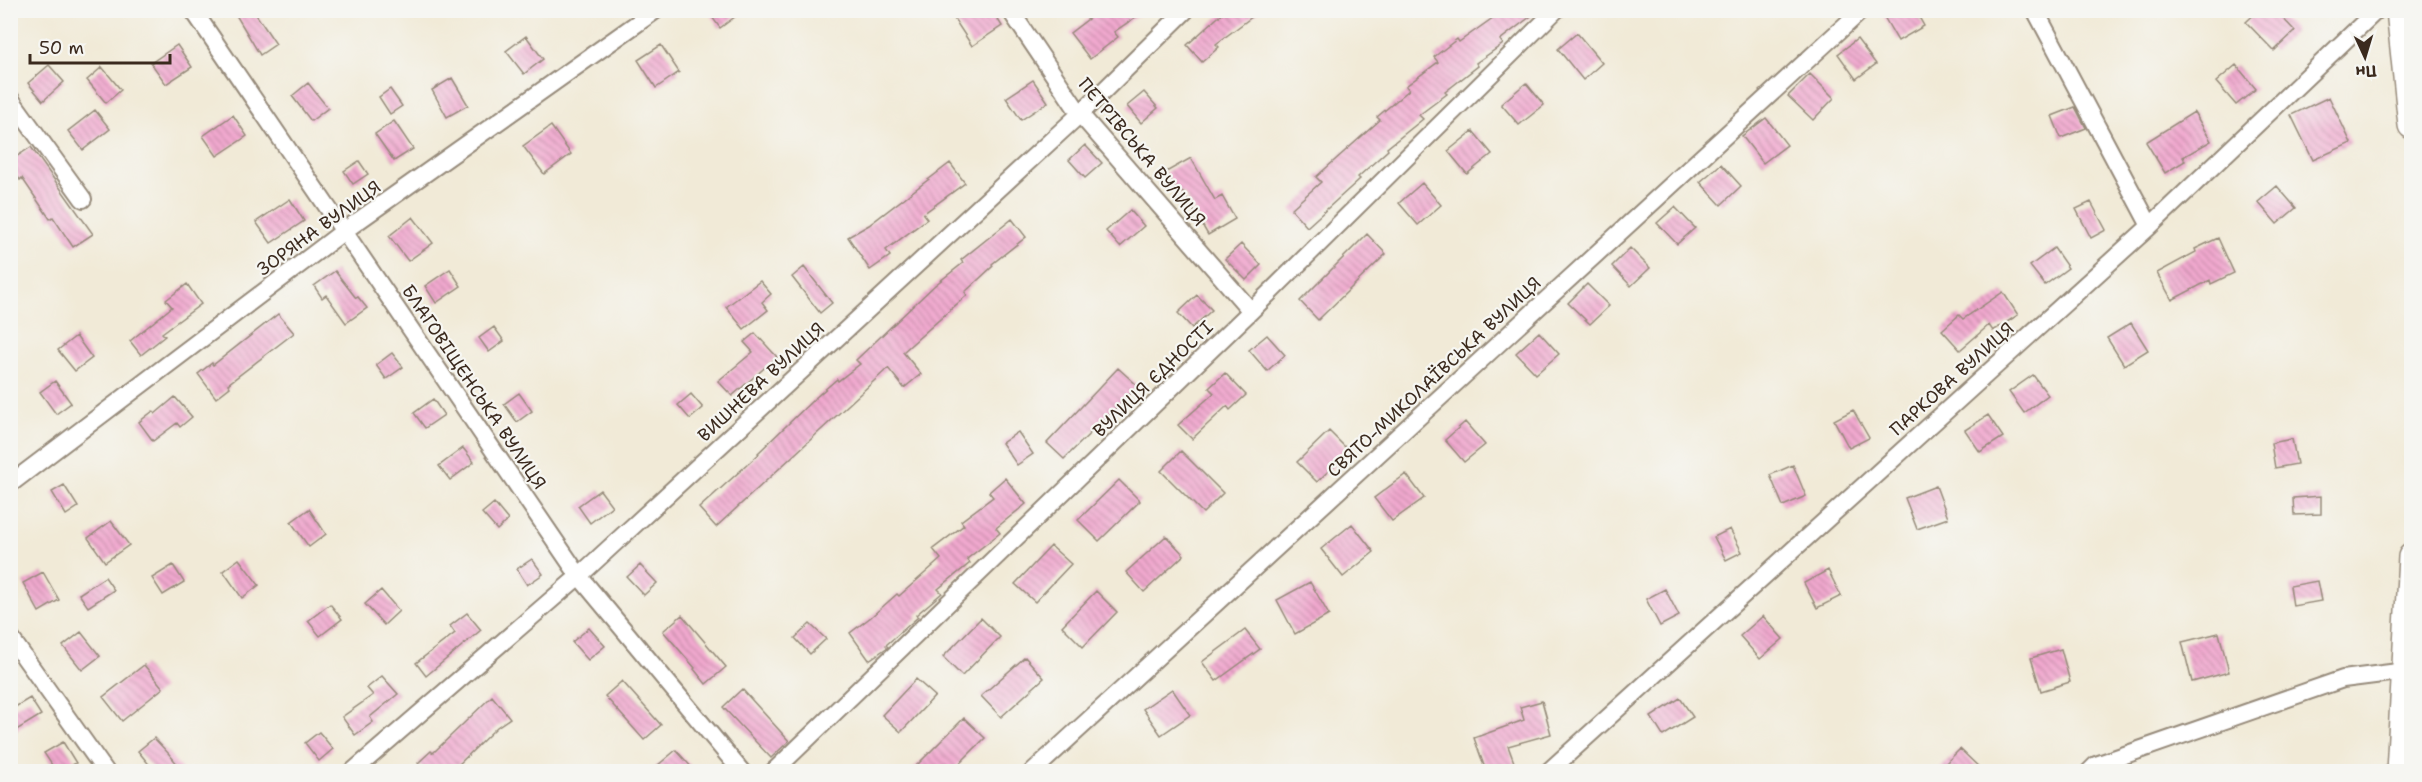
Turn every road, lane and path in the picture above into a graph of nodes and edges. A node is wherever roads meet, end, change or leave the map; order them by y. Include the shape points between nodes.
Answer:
1 (193, 10) edge
2 (656, 10) edge
3 (1010, 10) edge
4 (1186, 10) edge
5 (1556, 10) edge
6 (1862, 10) edge
7 (2035, 10) edge
8 (2377, 10) edge
9 (2400, 10) edge
10 (10, 98) edge
11 (1080, 114) junction
12 (2412, 125) edge
13 (83, 199) dead end
14 (2150, 226) junction
15 (344, 231) junction
16 (1251, 311) junction
17 (10, 484) edge
18 (2412, 557) edge
19 (579, 576) junction
20 (10, 637) edge
21 (2406, 671) junction
22 (106, 771) edge
23 (352, 771) edge
24 (742, 771) edge
25 (773, 771) edge
26 (1032, 771) edge
27 (1548, 771) edge
28 (2089, 771) edge
29 (2400, 771) edge

1 - 15 street, БЛАГОВІЩЕНСЬКА ВУЛИЦЯ
2 - 15 street, ЗОРЯНА ВУЛИЦЯ
3 - 11 street, ПЕТРІВСЬКА ВУЛИЦЯ
4 - 11 street, ВИШНЕВА ВУЛИЦЯ
5 - 16 street, ВУЛИЦЯ ЄДНОСТІ
6 - 26 street, СВЯТО-МИКОЛАЇВСЬКА ВУЛИЦЯ
7 - 14 street
8 - 14 street, ПАРКОВА ВУЛИЦЯ
9 - 12 highway
10 - 13 street
11 - 16 street, ПЕТРІВСЬКА ВУЛИЦЯ
11 - 19 street, ВИШНЕВА ВУЛИЦЯ
14 - 27 street, ПАРКОВА ВУЛИЦЯ
15 - 17 street, ЗОРЯНА ВУЛИЦЯ
15 - 19 street, БЛАГОВІЩЕНСЬКА ВУЛИЦЯ
16 - 25 street, ВУЛИЦЯ ЄДНОСТІ
18 - 21 highway
19 - 23 street, ВИШНЕВА ВУЛИЦЯ
19 - 24 street, БЛАГОВІЩЕНСЬКА ВУЛИЦЯ
20 - 22 street
21 - 28 street via 2343,679 2096,765
21 - 29 highway

